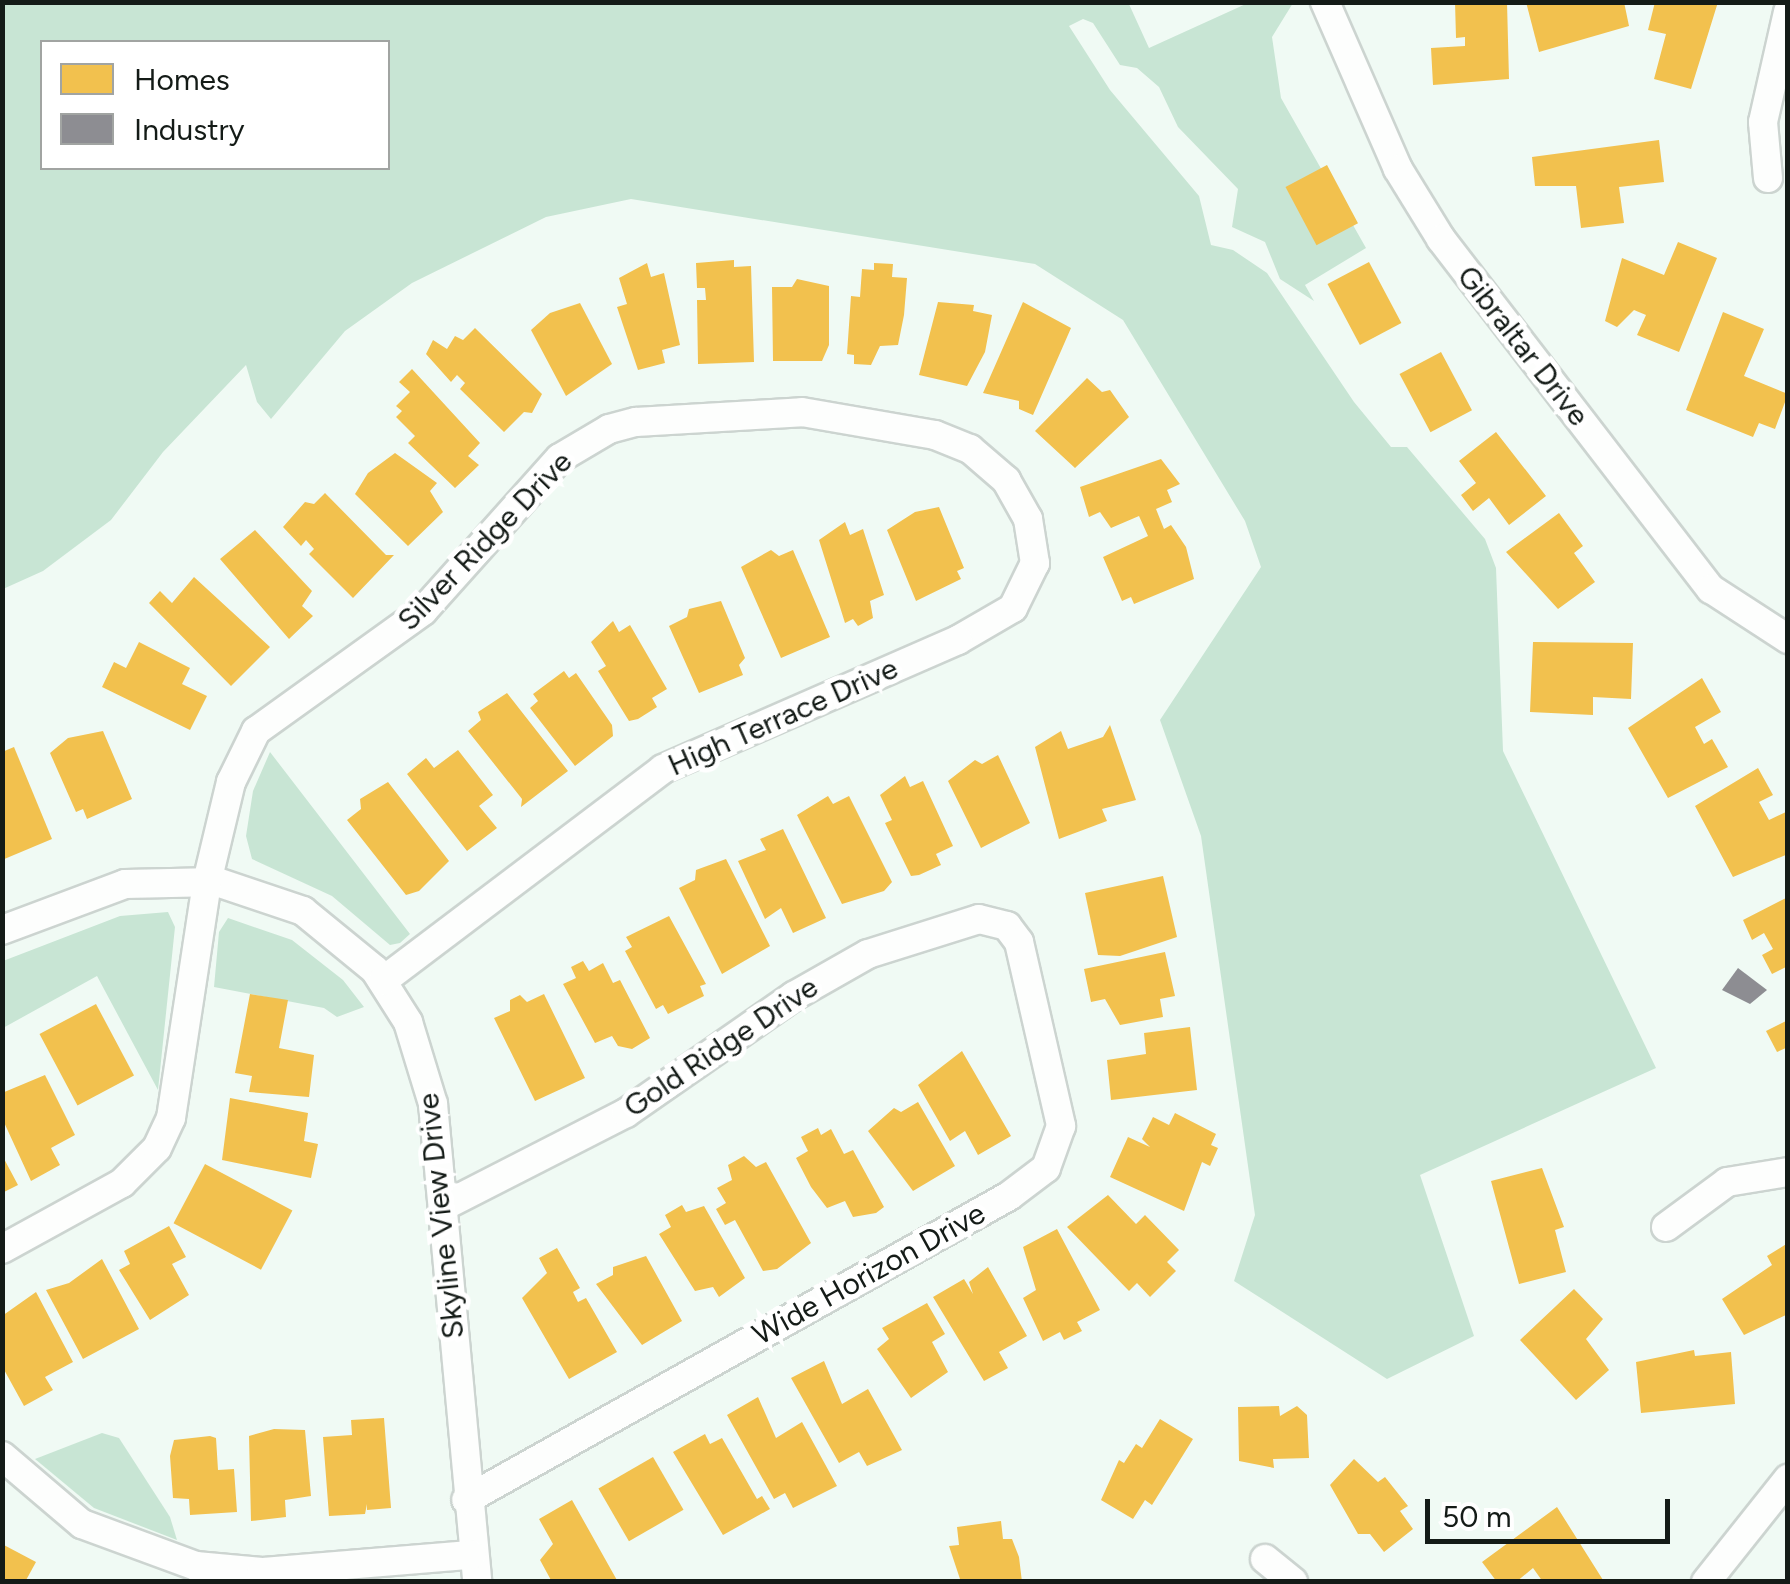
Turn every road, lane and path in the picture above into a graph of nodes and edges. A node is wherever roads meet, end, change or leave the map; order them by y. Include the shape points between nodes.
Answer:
1 (1325, 2) edge
2 (1788, 12) edge
3 (1768, 178) dead end
4 (1002, 616) joint
5 (1788, 639) edge
6 (207, 882) junction
7 (1007, 926) joint
8 (2, 930) edge
9 (383, 981) junction
10 (1788, 1172) edge
11 (444, 1206) junction
12 (1666, 1227) dead end
13 (2, 1249) edge
14 (2, 1456) edge
15 (1788, 1479) edge
16 (466, 1500) junction
17 (1265, 1559) dead end
18 (474, 1568) edge
19 (1293, 1582) edge
20 (1706, 1582) edge

1 - 5 street, Gibraltar Drive via 1398,169 1441,239 1711,589
2 - 3 street via 1762,132
4 - 6 street, Silver Ridge Drive via 1030,582 1034,539 1006,480 970,449 889,424 802,412 660,418 608,429 537,478 423,611 256,731 231,782
4 - 9 street, High Terrace Drive via 663,769
6 - 8 street, Skyline View Drive via 125,884
6 - 9 street, Skyline View Drive via 247,888 303,911 357,950
6 - 13 street, Silver Ridge Drive via 180,1086 156,1148 122,1183
7 - 11 street, Gold Ridge Drive via 980,919 868,954 794,996 626,1113
7 - 16 street, Wide Horizon Drive via 1026,961 1061,1126 1046,1168 1009,1196
9 - 11 street, Skyline View Drive via 408,1022 428,1078
10 - 12 street via 1727,1182
11 - 16 street, Skyline View Drive
14 - 18 street via 82,1524 196,1566 262,1572
15 - 20 street
16 - 18 street, Skyline View Drive
17 - 19 street

